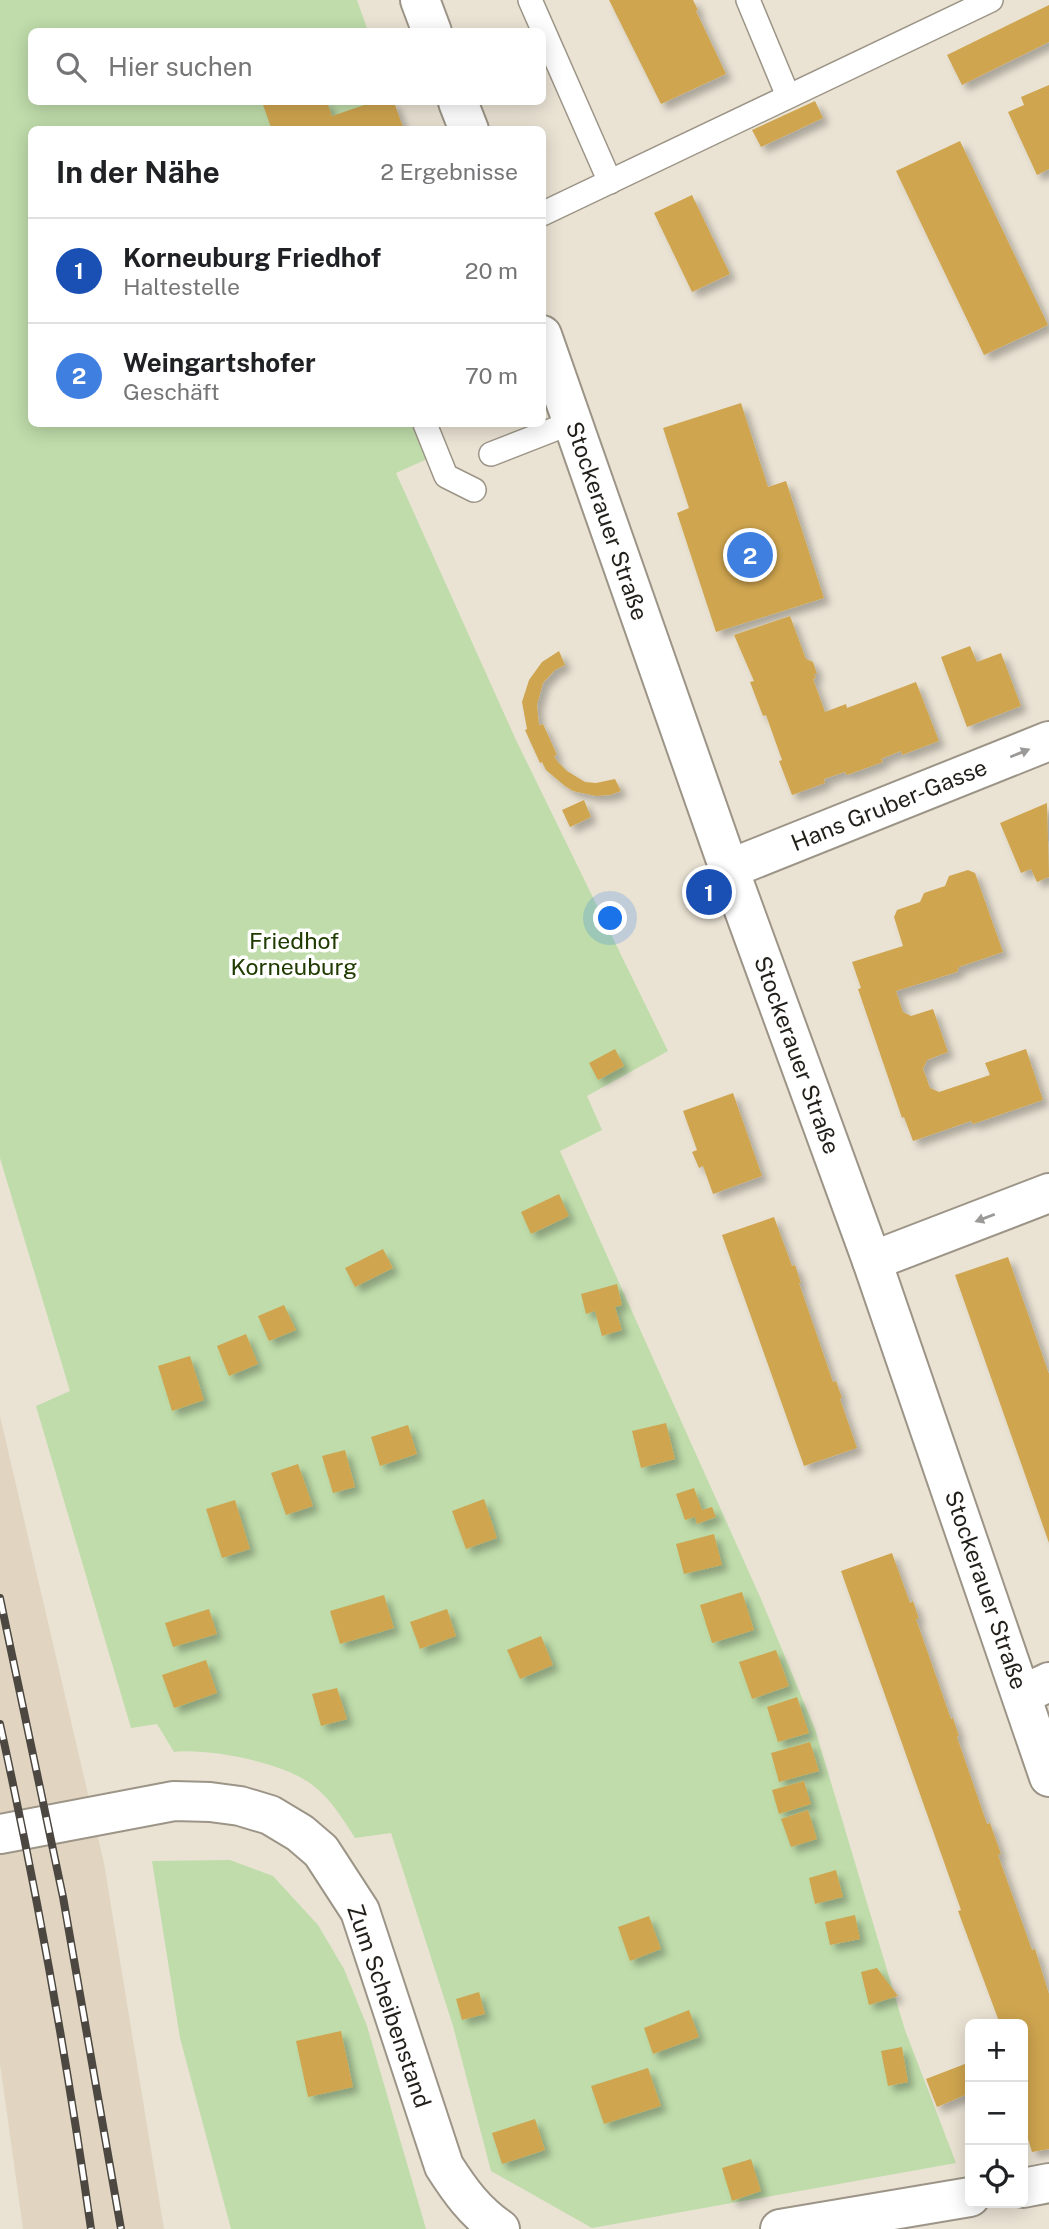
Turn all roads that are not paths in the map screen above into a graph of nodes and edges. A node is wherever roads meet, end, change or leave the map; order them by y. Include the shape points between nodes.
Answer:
1 (421, 0) edge
2 (530, 0) edge
3 (748, 0) edge
4 (991, 0) edge
5 (431, 28) edge
6 (542, 28) edge
7 (546, 36) edge
8 (788, 96) junction
9 (459, 105) edge
10 (467, 126) edge
11 (610, 182) junction
12 (546, 212) edge
13 (546, 346) edge
14 (573, 422) junction
15 (426, 427) edge
16 (491, 454) dead end
17 (474, 490) dead end
18 (1049, 741) edge
19 (729, 869) junction
20 (1049, 1194) edge
21 (872, 1261) junction
22 (1035, 1688) edge
23 (1049, 1777) edge
24 (0, 1834) edge
25 (1049, 2183) edge
26 (1028, 2187) edge
27 (965, 2198) edge
28 (500, 2229) edge
29 (780, 2229) edge

1 - 5 main road
2 - 6 lane
3 - 8 lane
4 - 8 lane
7 - 11 lane
8 - 11 lane
9 - 10 main road
11 - 12 lane
13 - 14 main road, Stockerauer Straße
14 - 16 lane
14 - 19 main road, Stockerauer Straße
15 - 17 lane via 446,476
19 -> 18 main road, Hans Gruber-Gasse
19 - 21 main road, Stockerauer Straße
20 -> 21 main road
21 - 22 main road, Stockerauer Straße
22 - 23 main road, Stockerauer Straße
24 - 28 main road, Zum Scheibenstand via 174,1801 240,1806 270,1815 300,1833 321,1851 360,1911 444,2165 461,2194
25 - 26 main road
27 - 29 main road

